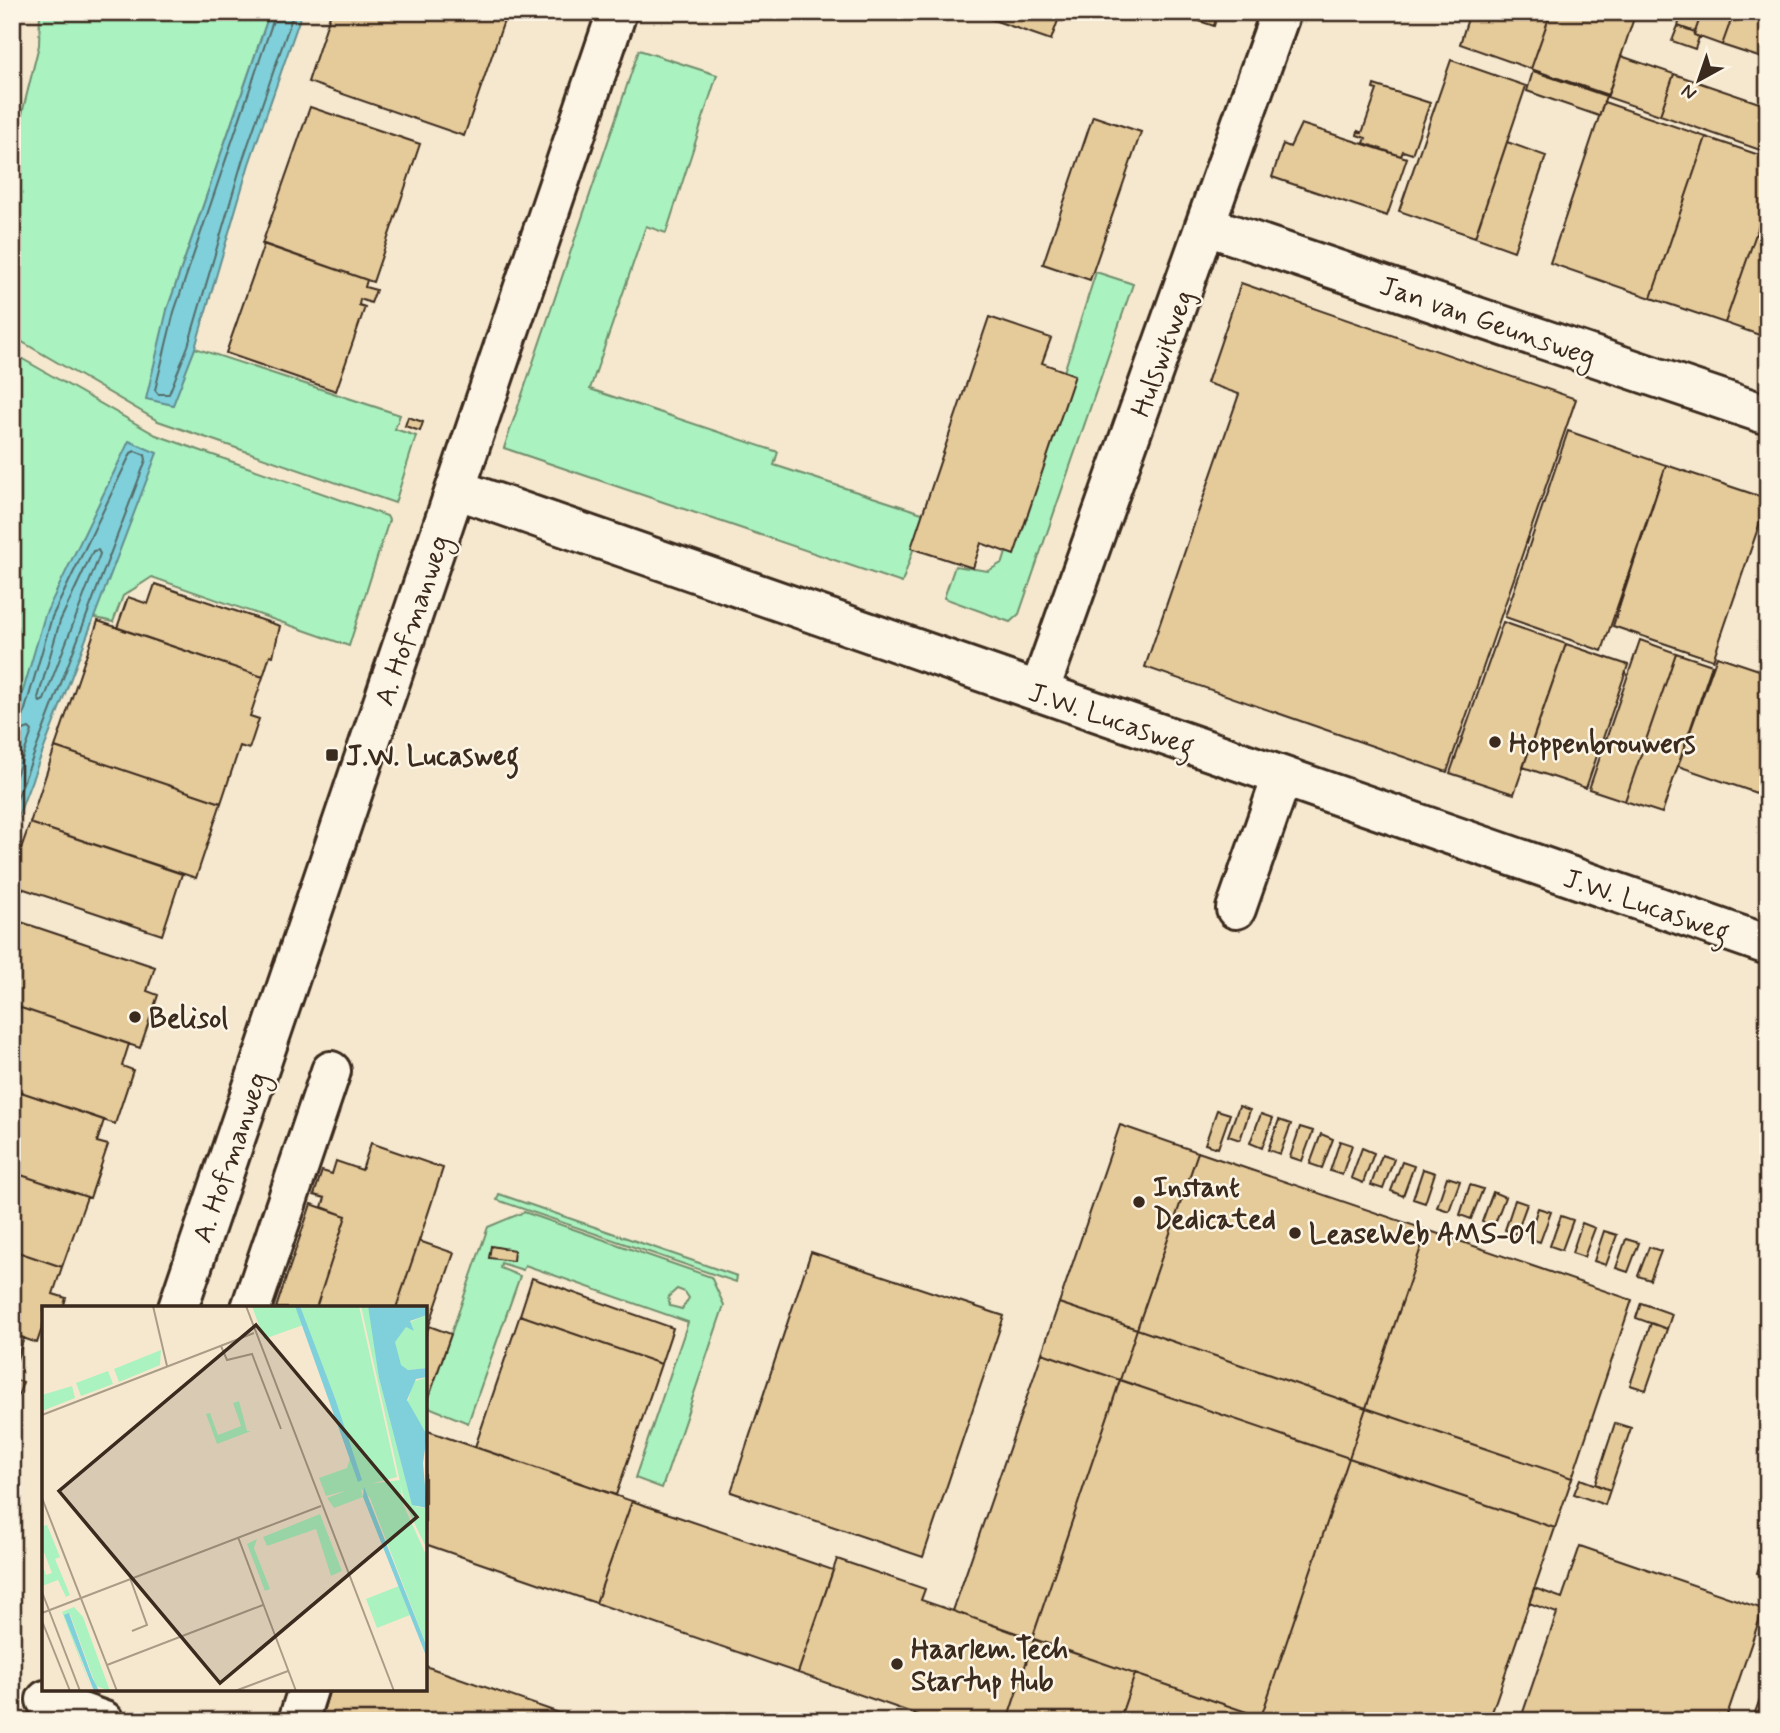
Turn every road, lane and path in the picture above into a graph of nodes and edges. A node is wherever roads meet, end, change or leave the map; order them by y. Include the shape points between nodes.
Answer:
1 (617, 12) edge
2 (1281, 12) edge
3 (1207, 226) junction
4 (1768, 415) edge
5 (456, 489) junction
6 (1039, 692) junction
7 (1282, 777) junction
8 (1236, 909) dead end
9 (1768, 946) edge
10 (331, 1071) dead end
11 (179, 1306) edge
12 (252, 1306) edge
13 (307, 1691) edge
14 (44, 1703) edge
15 (104, 1721) edge
16 (298, 1721) edge

1 - 5 street, A. Hofmanweg
2 - 3 street, Hulswitweg
3 - 4 street, Jan van Geunsweg
3 - 6 street, Hulswitweg
5 - 6 street, J.W. Lucasweg
5 - 11 street, A. Hofmanweg
6 - 7 street, J.W. Lucasweg
7 - 8 street
7 - 9 street, J.W. Lucasweg
10 - 12 street
13 - 16 street
14 - 15 street

